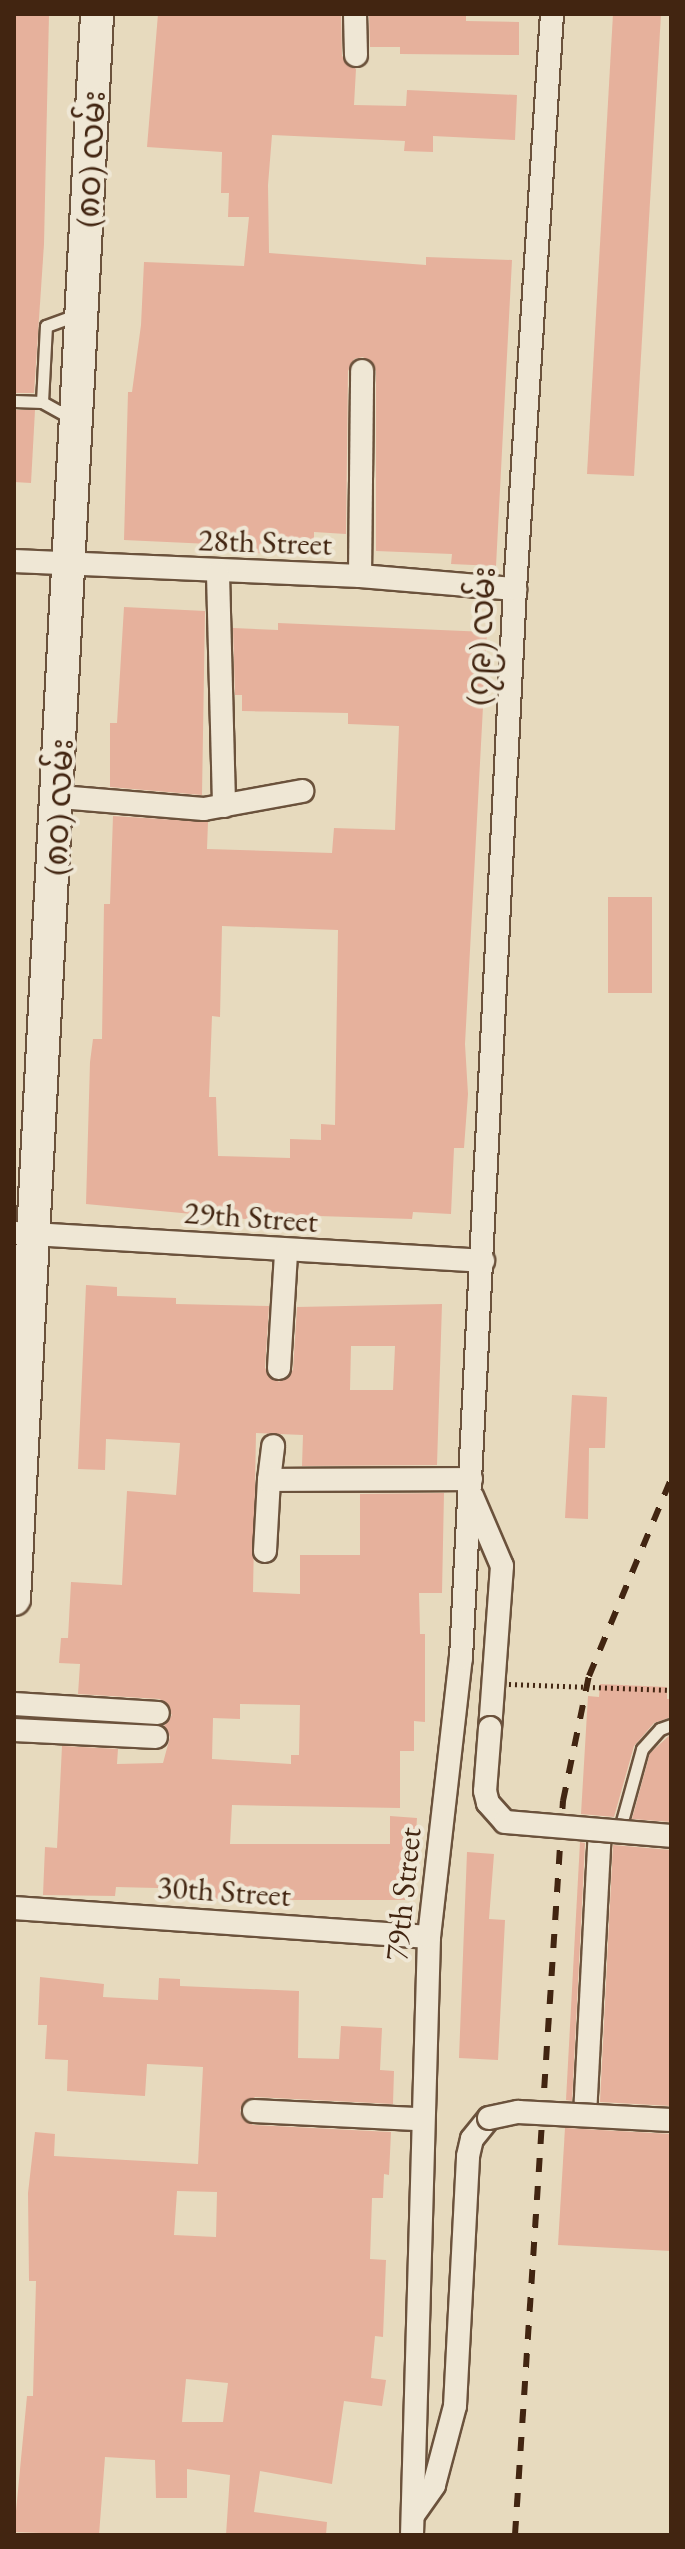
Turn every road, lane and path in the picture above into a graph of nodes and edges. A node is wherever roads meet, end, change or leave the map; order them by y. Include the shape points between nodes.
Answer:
1 (97, 14) edge
2 (355, 14) edge
3 (552, 14) edge
4 (356, 55) dead end
5 (84, 313) junction
6 (362, 371) dead end
7 (14, 401) edge
8 (42, 402) junction
9 (78, 422) junction
10 (14, 561) edge
11 (72, 564) junction
12 (218, 574) junction
13 (360, 576) junction
14 (515, 589) junction
15 (302, 791) dead end
16 (60, 797) junction
17 (224, 806) junction
18 (25, 1234) edge
19 (286, 1252) junction
20 (483, 1261) junction
21 (279, 1368) dead end
22 (273, 1446) dead end
23 (269, 1480) junction
24 (470, 1486) junction
25 (265, 1551) dead end
26 (14, 1599) edge
27 (509, 1684) dead end
28 (671, 1690) edge
29 (14, 1704) edge
30 (158, 1713) dead end
31 (671, 1725) edge
32 (14, 1730) edge
33 (156, 1737) dead end
34 (610, 1831) junction
35 (671, 1836) edge
36 (14, 1908) edge
37 (429, 1937) junction
38 (254, 2111) dead end
39 (585, 2115) junction
40 (420, 2119) junction
41 (671, 2120) edge
42 (413, 2524) edge

1 - 5 main road, (၈၀) လမ်း
2 - 4 street
3 - 14 street, (၇၉) လမ်း
5 - 8 lane via 46,326
5 - 9 main road, (၈၀) လမ်း
6 - 13 street
7 - 8 lane
8 - 9 lane
9 - 11 main road, (၈၀) လမ်း
10 - 11 street, 28th Street
11 - 12 street, 28th Street
11 - 16 main road, (၈၀) လမ်း
12 - 13 street, 28th Street
12 - 17 street
13 - 14 street, 28th Street
14 - 20 street, (၇၉) လမ်း
15 - 17 street
16 - 17 street via 204,809
16 - 18 main road, (၈၀) လမ်း
18 - 19 street, 29th Street
18 - 26 main road, (၈၀) လမ်း
19 - 20 street, 29th Street
19 - 21 street
20 - 24 street, 79th Street
22 - 23 street
23 - 24 street
23 - 25 street
24 - 34 street, bridge via 502,1566 485,1791 495,1813 518,1826
24 - 37 street, 79th Street via 461,1658
27 - 28 path, bridge
29 - 30 street
31 - 34 lane via 642,1749
32 - 33 street
34 - 35 street, bridge
34 - 39 street
36 - 37 street, 30th Street
37 - 40 street, 79th Street
38 - 40 street
39 - 41 street, bridge
39 - 42 street, bridge via 501,2113 478,2128 468,2156 455,2406 434,2485
40 - 42 street, 79th Street

